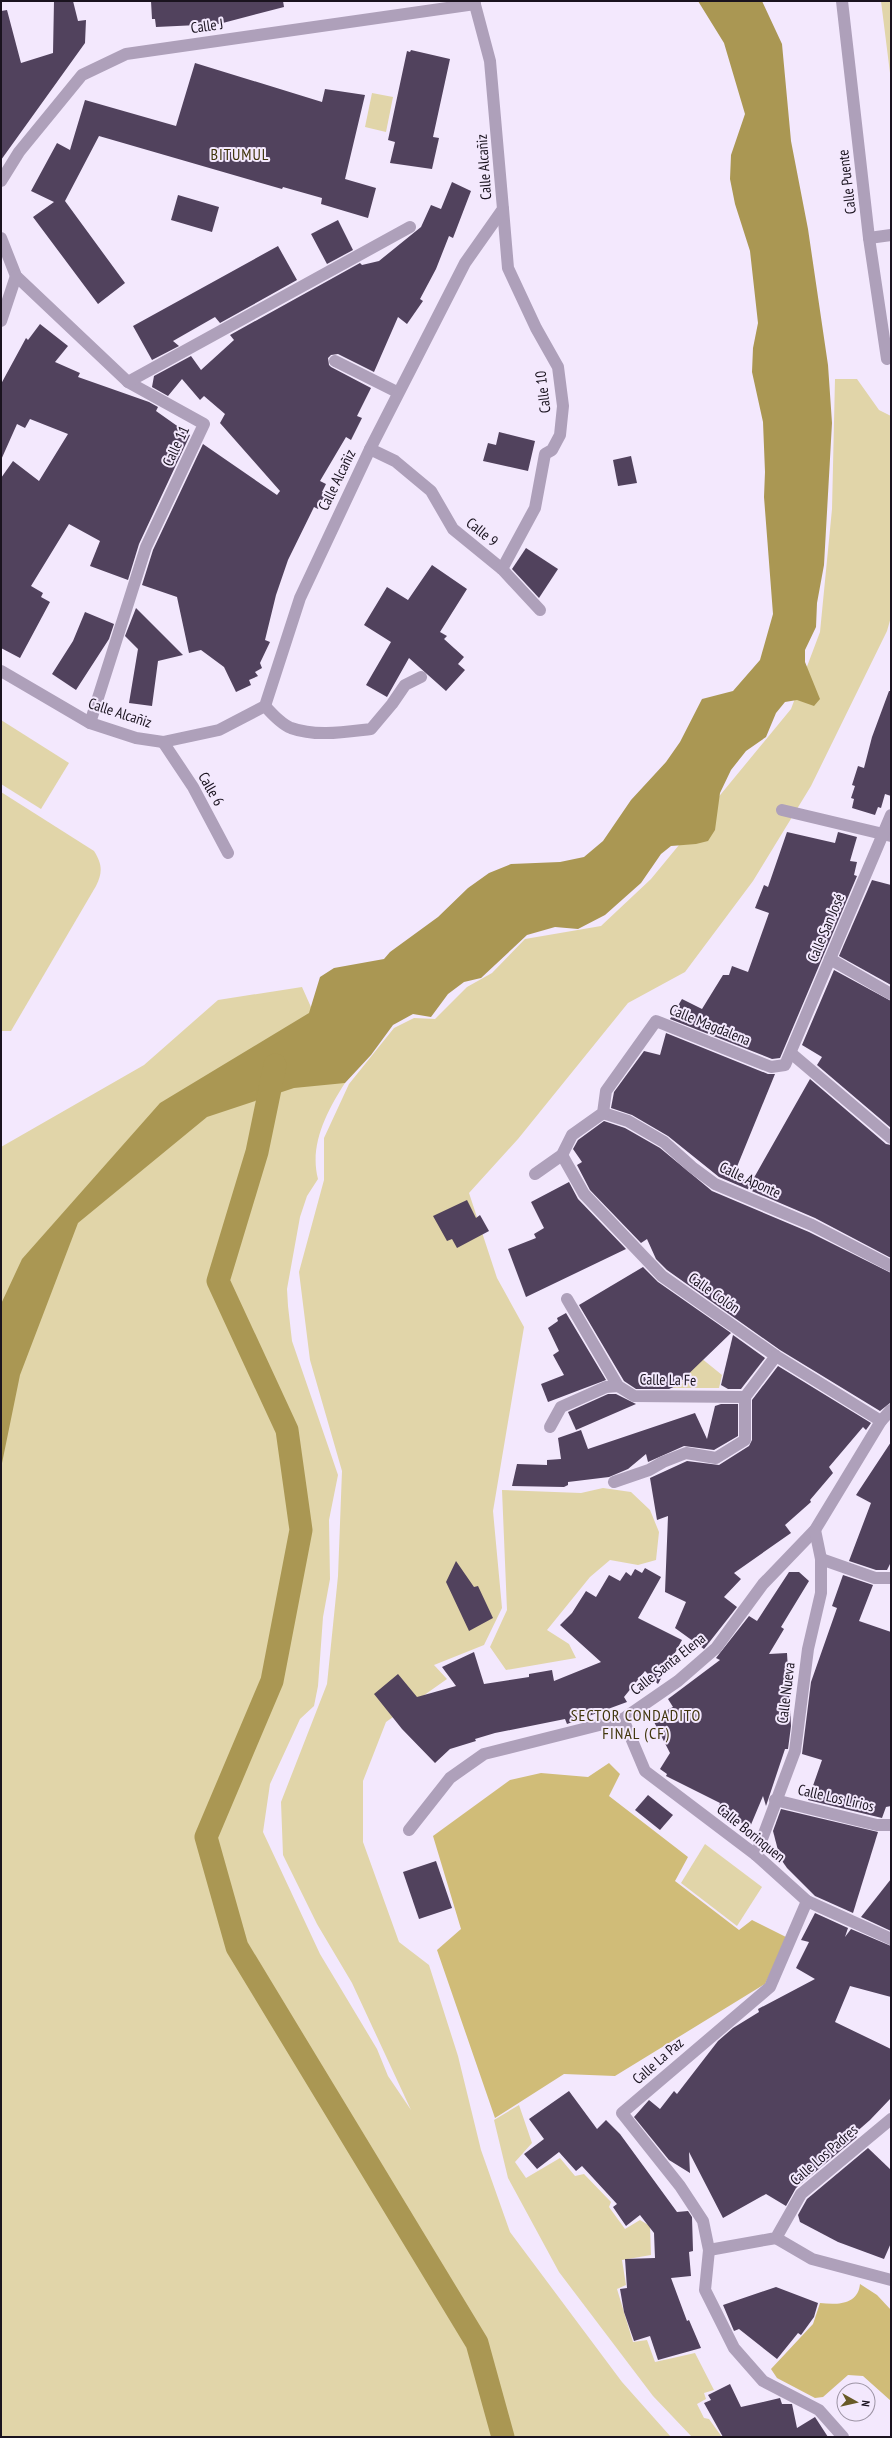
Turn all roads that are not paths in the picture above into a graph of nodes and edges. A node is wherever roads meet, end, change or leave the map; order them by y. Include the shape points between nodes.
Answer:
1 (842, 1) edge
2 (474, 3) edge
3 (1, 181) edge
4 (503, 208) junction
5 (410, 227) dead end
6 (891, 235) edge
7 (1, 238) edge
8 (869, 238) junction
9 (16, 276) junction
10 (1, 321) edge
11 (887, 359) dead end
12 (335, 361) dead end
13 (128, 382) junction
14 (397, 392) junction
15 (370, 449) junction
16 (502, 569) junction
17 (540, 610) dead end
18 (1, 671) edge
19 (421, 677) dead end
20 (265, 706) junction
21 (90, 723) junction
22 (163, 742) junction
23 (782, 810) dead end
24 (891, 815) edge
25 (887, 835) edge
26 (228, 853) dead end
27 (830, 959) junction
28 (891, 994) edge
29 (792, 1054) junction
30 (603, 1113) junction
31 (891, 1138) edge
32 (562, 1155) junction
33 (535, 1174) dead end
34 (891, 1266) edge
35 (567, 1299) dead end
36 (776, 1356) junction
37 (618, 1386) junction
38 (745, 1397) junction
39 (891, 1410) edge
40 (880, 1421) junction
41 (550, 1427) dead end
42 (614, 1482) dead end
43 (815, 1530) junction
44 (821, 1559) junction
45 (891, 1578) edge
46 (623, 1719) junction
47 (775, 1800) junction
48 (891, 1825) edge
49 (409, 1830) dead end
50 (756, 1856) junction
51 (807, 1901) junction
52 (891, 1939) edge
53 (891, 2119) edge
54 (776, 2238) junction
55 (709, 2250) junction
56 (891, 2280) edge
57 (843, 2437) edge

1 - 8 street, Calle Puente
2 - 3 street, Calle J via 126,54 82,75 19,152
2 - 4 street, Calle Alcañiz via 483,28 490,61
4 - 14 street, Calle Alcañiz via 465,263
4 - 16 street, Calle 10 via 508,268 536,328 558,367 563,406 560,435 552,450 545,454 536,508
5 - 13 street
6 - 8 street
7 - 9 street, Calle 11
8 - 11 street, Calle Puente
9 - 10 street
9 - 13 street, Calle 11
12 - 14 street
13 - 21 street, Calle 11 via 204,424 146,547
14 - 15 street, Calle Alcañiz
15 - 16 street, Calle 9 via 395,460 431,491 453,529
15 - 20 street, Calle Alcañiz via 300,598
16 - 17 street, Calle 9
18 - 21 street, Calle Alcañiz
19 - 20 street via 405,685 370,729 332,734 291,728
20 - 22 street, Calle Alcañiz via 219,730
21 - 22 street, Calle Alcañiz via 136,738
22 - 26 street, Calle 6 via 193,787
23 - 25 street
24 - 25 street, Calle San José
25 - 27 street, Calle San José
27 - 28 street
27 - 29 street, Calle San José
29 - 30 street, Calle Magdalena via 785,1065 771,1067 656,1021 606,1091
29 - 31 street
30 - 32 street via 572,1135
30 - 34 street, Calle Aponte via 628,1121 664,1142 715,1184 812,1225
32 - 33 street
32 - 36 street, Calle Colón via 584,1194 662,1276
35 - 37 street, Calle La Fe
36 - 38 street
36 - 40 street, Calle Colón
37 - 38 street, Calle La Fe via 634,1396
37 - 41 street via 606,1387 561,1407
38 - 42 street via 745,1440 716,1458 686,1453
39 - 40 street, Calle Santa Elena
40 - 43 street, Calle Santa Elena
43 - 44 street, Calle Nueva
43 - 46 street, Calle Santa Elena via 763,1584 716,1648 678,1681
44 - 45 street via 875,1578
44 - 47 street, Calle Nueva via 821,1593 808,1649 795,1751
46 - 49 street, Calle Santa Elena via 484,1754 450,1778
46 - 50 street, Calle Borinquen via 645,1771
47 - 48 street, Calle Los Lirios
47 - 50 street, Calle Nueva
50 - 51 street, Calle Borinquen
51 - 52 street, Calle Borinquen
51 - 55 street, Calle La Paz via 770,1987 622,2113 680,2186 703,2221
53 - 54 street, Calle Los Padres via 801,2194
54 - 55 street
54 - 56 street via 812,2259
55 - 57 street via 704,2290 734,2348 763,2381 819,2410

